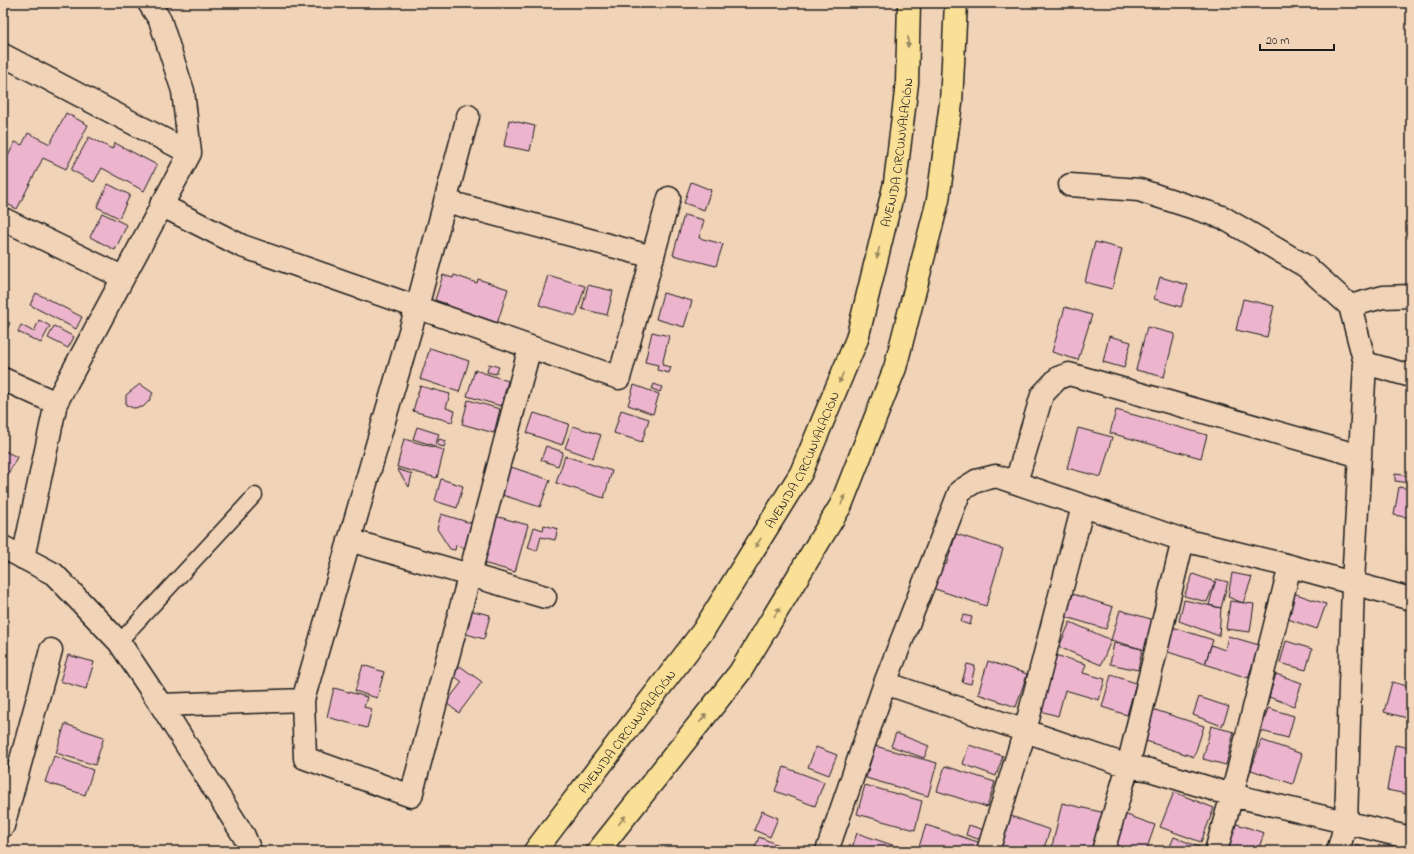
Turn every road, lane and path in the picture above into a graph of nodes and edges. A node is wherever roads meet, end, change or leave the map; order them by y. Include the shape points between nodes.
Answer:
1 (149, 3) edge
2 (909, 3) edge
3 (956, 3) edge
4 (3, 55) edge
5 (468, 116) dead end
6 (190, 153) junction
7 (1070, 185) dead end
8 (669, 198) dead end
9 (446, 201) junction
10 (161, 205) junction
11 (3, 219) edge
12 (653, 257) junction
13 (122, 277) junction
14 (1411, 296) edge
15 (1350, 306) junction
16 (417, 307) junction
17 (530, 347) junction
18 (1366, 363) junction
19 (1411, 376) edge
20 (3, 379) edge
21 (56, 403) junction
22 (1360, 456) junction
23 (1016, 482) junction
24 (255, 494) dead end
25 (1083, 506) junction
26 (349, 540) junction
27 (1183, 540) junction
28 (3, 547) edge
29 (22, 558) junction
30 (1290, 566) junction
31 (468, 575) junction
32 (1353, 583) junction
33 (545, 597) dead end
34 (1411, 599) edge
35 (119, 642) junction
36 (51, 650) dead end
37 (885, 683) junction
38 (303, 700) junction
39 (161, 705) junction
40 (1025, 731) junction
41 (1128, 766) junction
42 (1232, 794) junction
43 (1346, 823) junction
44 (3, 826) edge
45 (1411, 838) edge
46 (250, 851) edge
47 (535, 851) edge
48 (598, 851) edge
49 (827, 851) edge
50 (988, 851) edge
51 (1103, 851) edge
52 (1216, 851) edge
53 (1338, 851) edge

1 - 6 street via 160,20 183,92
2 -> 47 highway, AVENIDA CIRCUNVALACIÓN via 907,83 893,190 857,339 801,473 703,631
48 -> 3 highway via 740,672 841,505 895,368 938,200 951,103
4 - 6 street
5 - 9 street
6 - 10 street
7 - 15 street via 1139,190 1222,217 1307,267
8 - 12 street
9 - 12 street
9 - 16 street
10 - 13 street
10 - 16 street via 242,246
11 - 13 street
12 - 17 street via 620,378
13 - 21 street
14 - 15 street via 1384,297
15 - 18 street
16 - 17 street
16 - 26 street
17 - 31 street
18 - 19 street
18 - 22 street
20 - 21 street
21 - 29 street
22 - 23 street via 1069,374 1058,378 1042,395
22 - 32 street
23 - 25 street
23 - 37 street via 996,476 976,481 960,491
24 - 35 lane
25 - 27 street
25 - 40 street
26 - 31 street
26 - 38 street
27 - 30 street
27 - 41 street
28 - 29 street
29 - 35 street via 54,574
30 - 32 street
30 - 42 street
31 - 33 street
31 - 38 street via 411,796 305,758
32 - 34 street
32 - 43 street
35 - 39 street
36 - 44 street
37 - 40 street
37 - 49 street
38 - 39 street
39 - 46 street via 244,836
40 - 41 street
40 - 50 street
41 - 42 street
41 - 51 street
42 - 43 street
42 - 52 street
43 - 45 street
43 - 53 street

